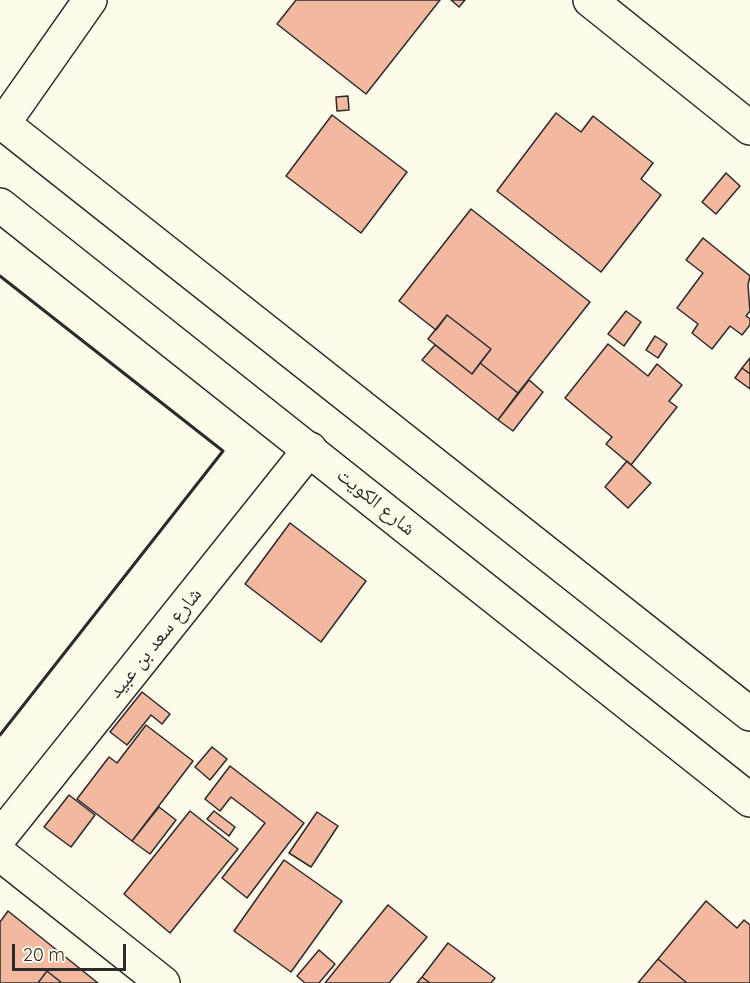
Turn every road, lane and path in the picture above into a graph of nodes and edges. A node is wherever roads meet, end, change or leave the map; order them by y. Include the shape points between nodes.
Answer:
1 (90, 0) edge
2 (590, 0) edge
3 (2, 122) edge
4 (750, 128) edge
5 (0, 205) edge
6 (310, 449) junction
7 (750, 714) edge
8 (750, 800) edge
9 (0, 837) edge
10 (0, 854) edge
11 (163, 983) edge

1 - 3 main road
2 - 4 main road
3 - 7 main road
5 - 6 main road, شارع الكويت
6 - 8 main road, شارع الكويت
6 - 9 main road, شارع سعد بن عبيد
10 - 11 main road

